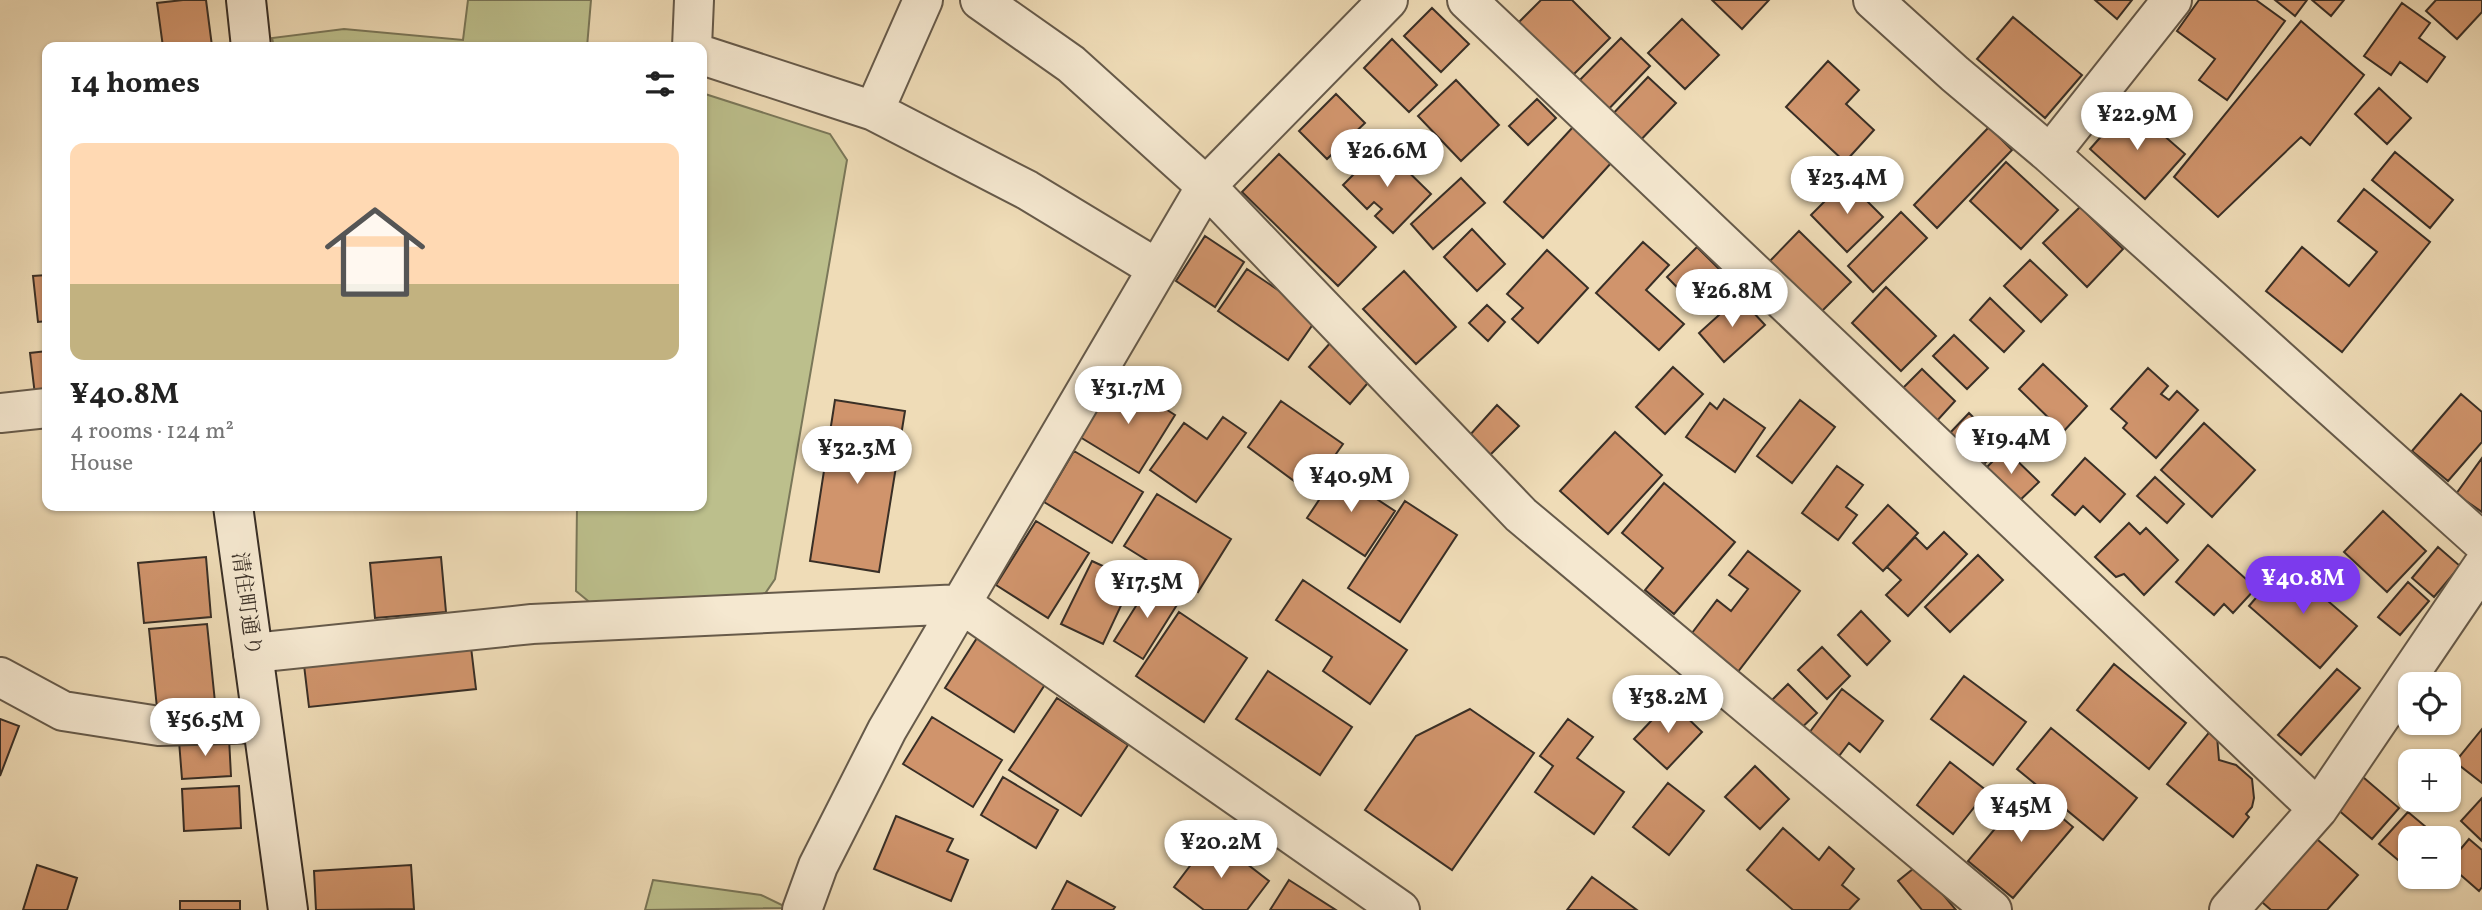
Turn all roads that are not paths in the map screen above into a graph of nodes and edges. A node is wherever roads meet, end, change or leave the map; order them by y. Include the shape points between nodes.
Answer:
1 (246, 0) edge
2 (694, 0) edge
3 (923, 0) edge
4 (980, 0) edge
5 (1388, 0) edge
6 (1467, 0) edge
7 (1873, 0) edge
8 (2172, 0) edge
9 (250, 42) edge
10 (692, 42) edge
11 (707, 57) edge
12 (874, 111) junction
13 (2050, 154) junction
14 (1206, 186) junction
15 (1156, 268) junction
16 (42, 409) edge
17 (0, 413) edge
18 (234, 511) edge
19 (2482, 542) edge
20 (2482, 567) edge
21 (962, 604) junction
22 (253, 653) junction
23 (0, 677) edge
24 (262, 723) junction
25 (2318, 809) junction
26 (1387, 906) edge
27 (288, 910) edge
28 (803, 910) edge
29 (1992, 910) edge
30 (2229, 910) edge

1 - 9 street
2 - 10 street
3 - 12 street
4 - 14 street via 1071,64
5 - 14 street
6 - 25 street
7 - 13 street
8 - 13 street
11 - 12 street
12 - 15 street via 1027,190
13 - 19 street
14 - 15 street
14 - 29 street via 1521,515
15 - 21 street
16 - 17 street
18 - 22 street, 清住町通り
20 - 25 street
21 - 22 street via 532,624
21 - 26 street
21 - 28 street via 887,730 818,866
22 - 24 street, 清住町通り
23 - 24 street via 63,711 159,726
24 - 27 street, 清住町通り
25 - 30 street

